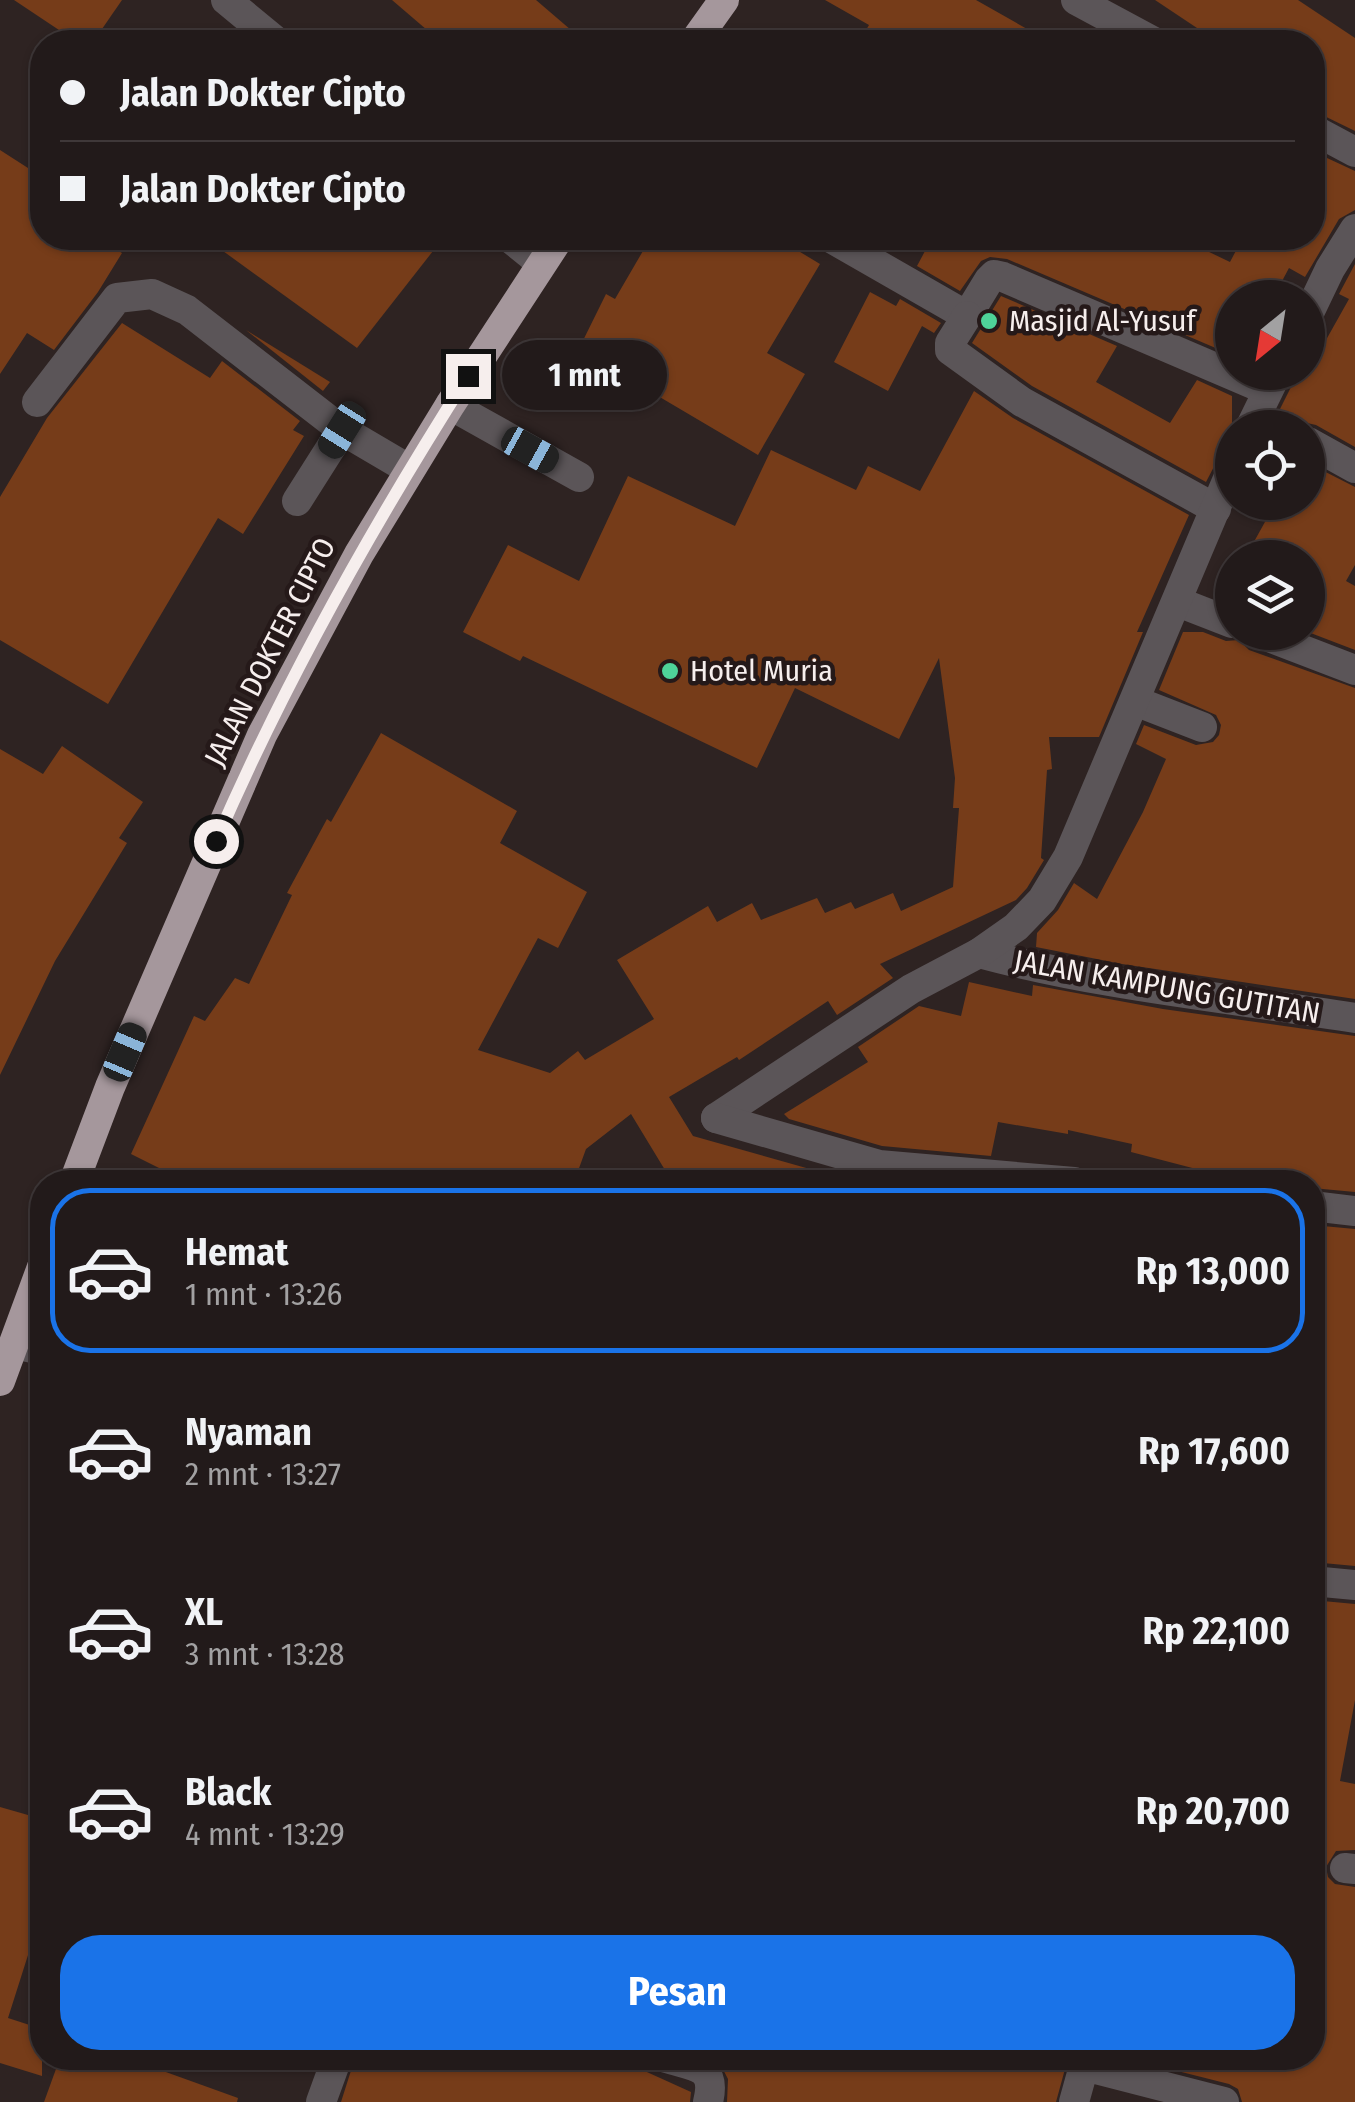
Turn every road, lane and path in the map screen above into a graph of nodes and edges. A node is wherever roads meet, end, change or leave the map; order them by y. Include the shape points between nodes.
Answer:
1 (226, 0) edge
2 (724, 0) edge
3 (1076, 0) edge
4 (262, 30) edge
5 (703, 30) edge
6 (1132, 30) edge
7 (1325, 135) edge
8 (1355, 152) edge
9 (1355, 229) edge
10 (525, 250) edge
11 (550, 250) edge
12 (852, 250) edge
13 (541, 263) junction
14 (1325, 280) edge
15 (966, 316) junction
16 (38, 402) dead end
17 (450, 405) junction
18 (1267, 406) edge
19 (342, 430) junction
20 (1325, 451) edge
21 (1355, 468) edge
22 (410, 470) junction
23 (579, 477) dead end
24 (297, 501) dead end
25 (1215, 507) edge
26 (1215, 510) edge
27 (1178, 602) junction
28 (1215, 617) edge
29 (1303, 650) edge
30 (1355, 670) edge
31 (1136, 701) junction
32 (1202, 726) dead end
33 (979, 953) junction
34 (1355, 1018) edge
35 (79, 1170) edge
36 (936, 1170) edge
37 (1325, 1208) edge
38 (1355, 1211) edge
39 (28, 1347) edge
40 (0, 1380) edge
41 (1325, 1582) edge
42 (1355, 1585) edge
43 (332, 2070) edge
44 (702, 2070) edge
45 (1083, 2070) edge
46 (1113, 2070) edge
47 (322, 2098) edge
48 (708, 2102) edge
49 (1074, 2102) edge
50 (1224, 2102) edge

1 - 4 street
2 - 5 highway
3 - 6 street
7 - 8 street
9 - 14 street
10 - 13 street
11 - 13 highway, JALAN DOKTER CIPTO
12 - 15 street
13 - 17 highway, JALAN DOKTER CIPTO
15 - 18 street via 989,280 1003,277
15 - 25 street via 950,350 1022,402
16 - 19 street via 117,298 152,294 187,310
17 - 22 highway, JALAN DOKTER CIPTO
17 - 23 street
19 - 22 street
19 - 24 street
20 - 21 street
22 - 35 highway, JALAN DOKTER CIPTO via 262,735
26 - 27 street
27 - 28 street
27 - 31 street
29 - 30 street
31 - 32 street
31 - 33 street via 1042,900
33 - 34 street, JALAN KAMPUNG GUTITAN
33 - 36 street via 911,989 716,1118 878,1165
37 - 38 street
39 - 40 highway
41 - 42 street
43 - 47 street
44 - 48 street via 712,2084
45 - 49 street
46 - 50 street

